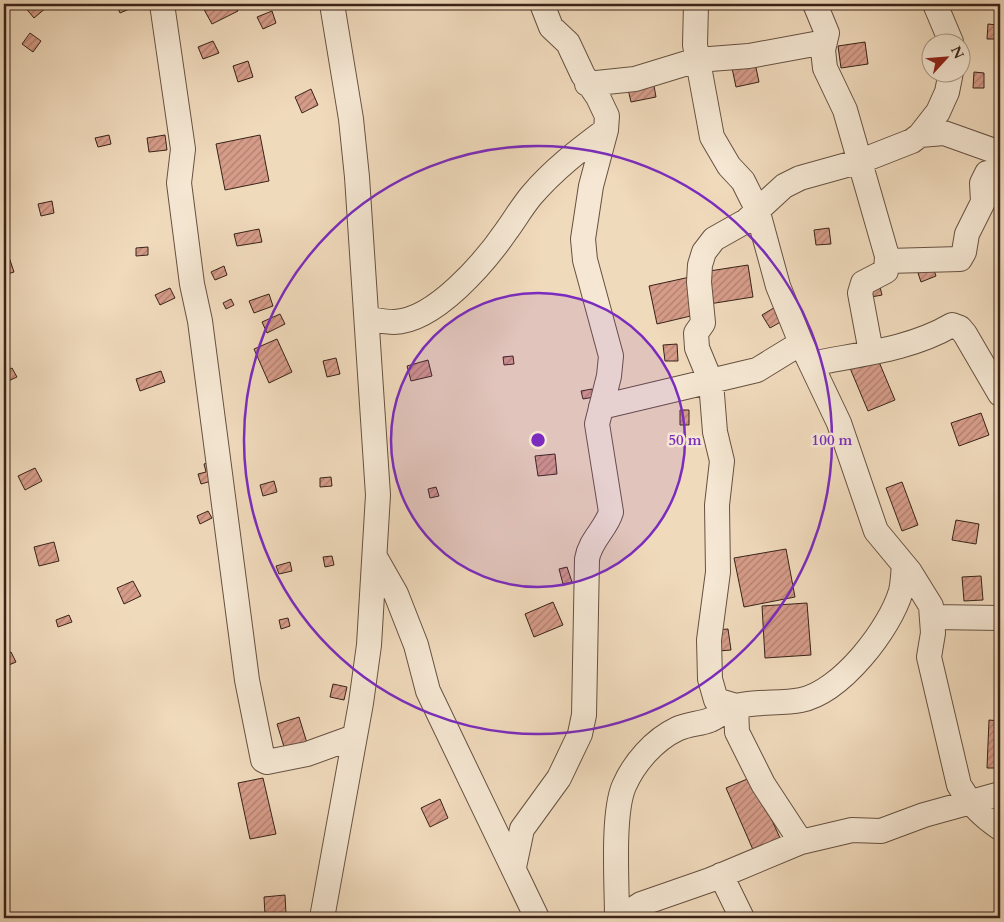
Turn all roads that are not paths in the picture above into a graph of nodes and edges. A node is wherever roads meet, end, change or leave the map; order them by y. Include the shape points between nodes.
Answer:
1 (162, 4) edge
2 (332, 4) edge
3 (542, 4) edge
4 (696, 4) edge
5 (815, 4) edge
6 (935, 4) edge
7 (947, 32) edge
8 (825, 42) junction
9 (696, 60) junction
10 (949, 82) edge
11 (587, 84) junction
12 (941, 122) junction
13 (606, 130) junction
14 (1000, 153) edge
15 (861, 161) junction
16 (1000, 171) edge
17 (757, 209) junction
18 (888, 261) junction
19 (367, 318) junction
20 (800, 343) junction
21 (871, 352) junction
22 (811, 364) junction
23 (711, 382) junction
24 (1000, 394) edge
25 (601, 407) junction
26 (375, 557) junction
27 (904, 565) junction
28 (933, 617) junction
29 (1000, 618) edge
30 (736, 706) junction
31 (354, 737) junction
32 (1000, 794) edge
33 (968, 801) junction
34 (1000, 828) edge
35 (801, 842) junction
36 (514, 867) junction
37 (721, 874) junction
38 (322, 918) edge
39 (537, 918) edge
40 (616, 918) edge
41 (625, 918) edge
42 (742, 918) edge

1 - 31 street via 183,149 180,183 192,284 200,321 248,687 263,760 268,762 307,754
2 - 19 street via 351,119
3 - 11 street via 551,27 568,43
4 - 9 street
5 - 8 street via 825,27
6 - 7 street
8 - 9 street via 749,56
8 - 15 street via 822,59 846,110
9 - 11 street via 635,79
9 - 17 street via 712,137 729,166 743,181
10 - 12 street
11 - 13 street via 603,106
12 - 14 street
12 - 15 street via 899,148
13 - 19 street via 532,194 477,267 447,297 409,319 394,322
13 - 25 street via 590,186 583,239 585,260 611,356
15 - 17 street via 800,178 784,186
15 - 18 street
16 - 18 street via 986,173 982,183 983,202 967,234 960,259
17 - 20 street via 772,268
17 - 23 street via 746,221 714,239 700,264 703,323 696,333 697,348
18 - 21 street via 886,271 863,283 860,293
19 - 26 street via 378,495
20 - 22 street
20 - 23 street via 757,370
21 - 22 street
21 - 24 street via 932,337 952,326 960,328
22 - 27 street via 839,423 876,531
23 - 25 street
23 - 30 street via 715,432 722,461 717,504 718,572 710,633 710,678 716,700
25 - 36 street via 597,424 611,512 589,549 587,559 584,716 580,734 559,778 522,828
26 - 31 street via 369,645
26 - 36 street via 399,602 416,645 428,691
27 - 28 street via 920,586
27 - 30 street via 901,591 890,615 858,660 829,687 803,700
28 - 29 street
28 - 33 street via 929,657 959,785
30 - 35 street via 736,732 763,784
30 - 40 street via 709,720 677,729 656,743 635,764 623,788 617,830
31 - 38 street
32 - 33 street
33 - 34 street
33 - 35 street via 881,831 852,830
35 - 37 street
36 - 39 street
37 - 41 street via 641,904
37 - 42 street

